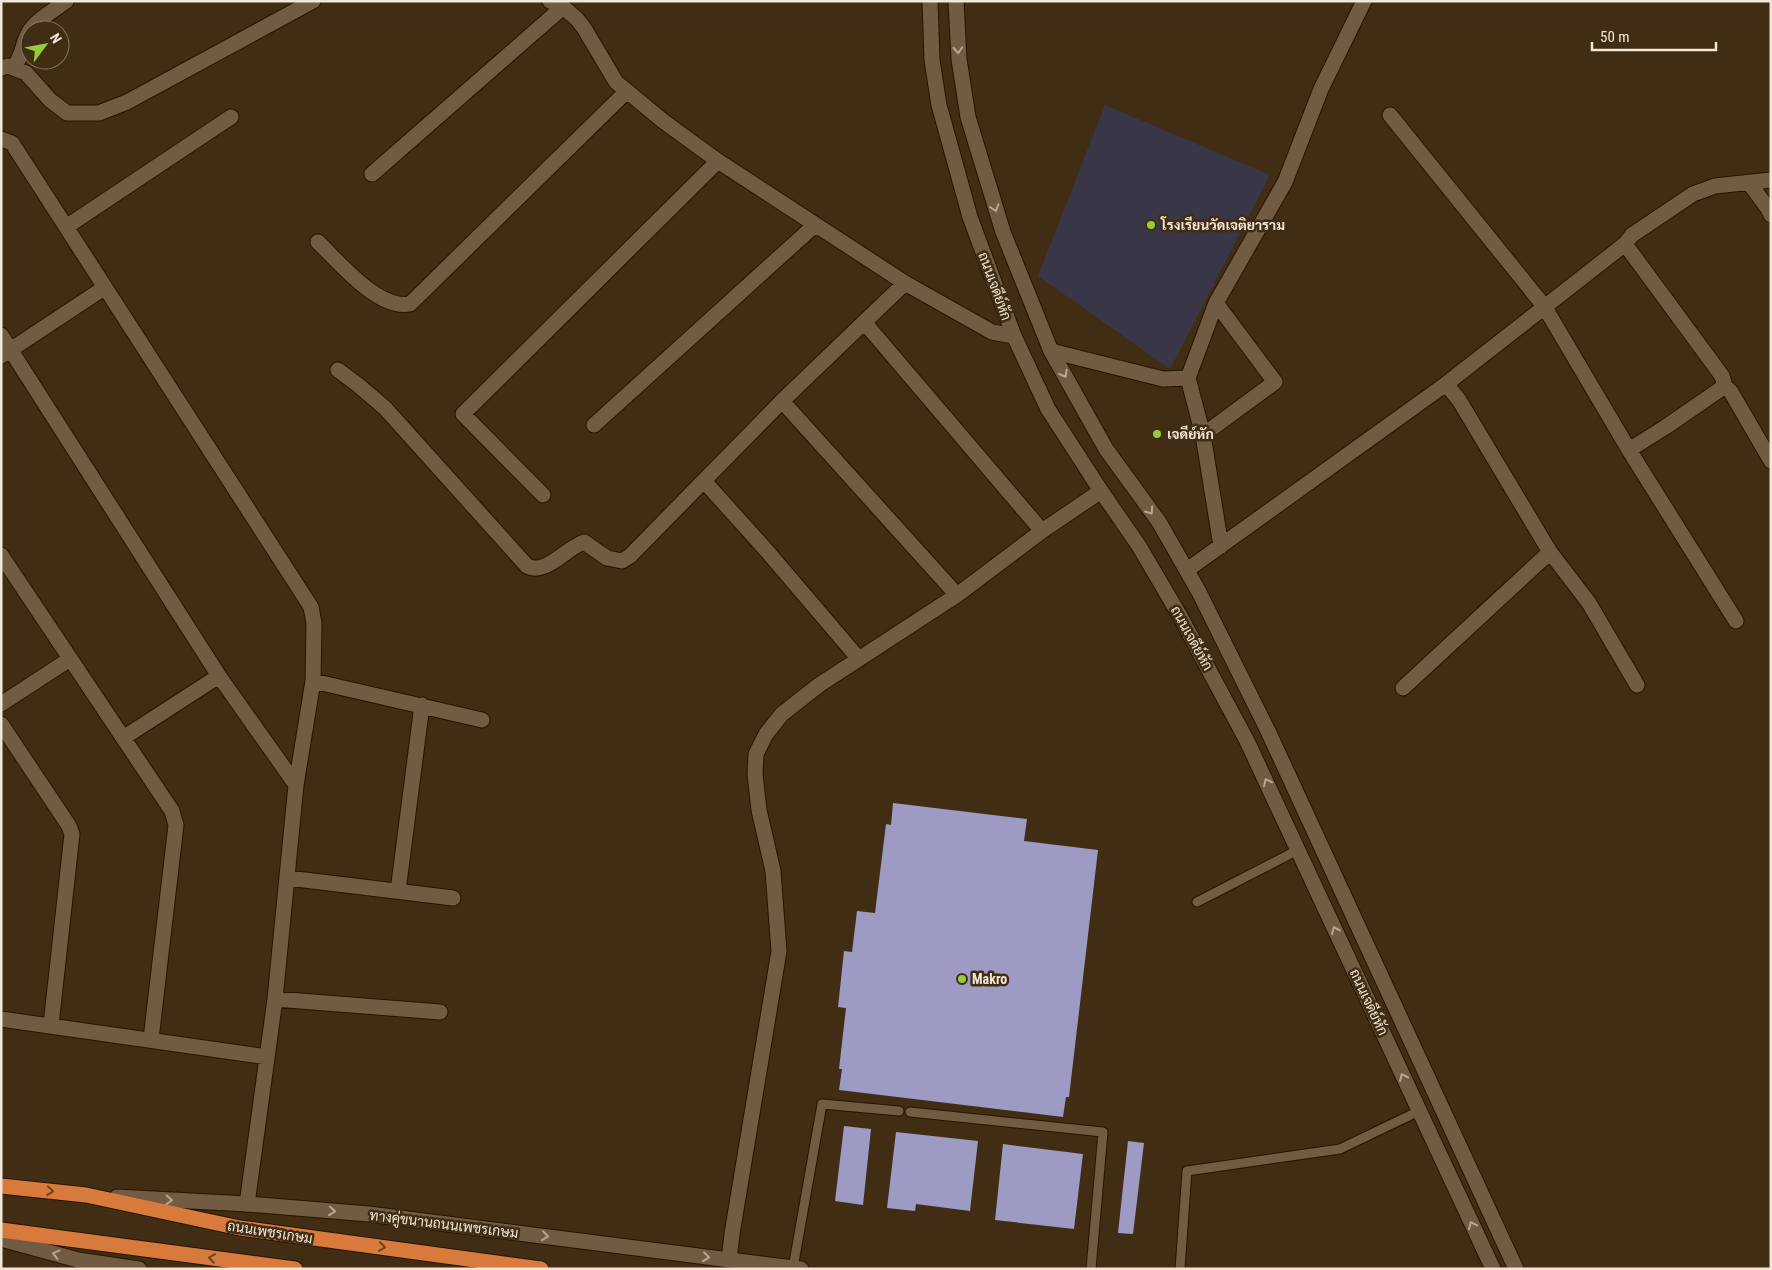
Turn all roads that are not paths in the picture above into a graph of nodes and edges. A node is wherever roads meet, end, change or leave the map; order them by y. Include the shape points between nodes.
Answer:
1 (66, 1) edge
2 (313, 1) edge
3 (930, 1) edge
4 (956, 1) edge
5 (1364, 1) edge
6 (557, 4) edge
7 (7, 68) edge
8 (627, 91) junction
9 (1390, 115) dead end
10 (232, 117) dead end
11 (1, 139) edge
12 (718, 161) junction
13 (372, 174) dead end
14 (1771, 180) edge
15 (1750, 184) junction
16 (1769, 209) edge
17 (815, 225) junction
18 (66, 227) junction
19 (318, 242) dead end
20 (1625, 244) junction
21 (905, 283) junction
22 (104, 288) junction
23 (1216, 303) junction
24 (1544, 306) junction
25 (864, 322) junction
26 (1, 335) edge
27 (1014, 336) junction
28 (1051, 352) junction
29 (6, 353) edge
30 (338, 370) dead end
31 (1188, 378) junction
32 (1446, 384) junction
33 (1725, 386) junction
34 (782, 401) junction
35 (594, 425) dead end
36 (1203, 435) junction
37 (1629, 450) junction
38 (1771, 460) edge
39 (704, 481) junction
40 (1101, 491) junction
41 (543, 495) dead end
42 (1042, 531) junction
43 (1221, 546) junction
44 (1550, 552) junction
45 (1, 555) edge
46 (1187, 570) junction
47 (958, 595) junction
48 (1736, 620) dead end
49 (70, 659) junction
50 (859, 659) junction
51 (219, 676) junction
52 (313, 681) junction
53 (1637, 685) dead end
54 (1403, 688) dead end
55 (1, 704) edge
56 (422, 705) junction
57 (482, 720) dead end
58 (1, 724) edge
59 (124, 738) junction
60 (296, 786) junction
61 (1298, 850) junction
62 (288, 878) junction
63 (398, 890) junction
64 (453, 898) dead end
65 (1197, 902) dead end
66 (275, 999) junction
67 (440, 1012) dead end
68 (1, 1019) edge
69 (51, 1025) junction
70 (151, 1040) junction
71 (267, 1057) junction
72 (899, 1111) dead end
73 (1419, 1111) junction
74 (910, 1112) dead end
75 (1, 1186) edge
76 (86, 1195) junction
77 (247, 1204) junction
78 (1, 1230) edge
79 (1, 1239) edge
80 (729, 1260) junction
81 (77, 1264) edge
82 (797, 1268) edge
83 (139, 1269) edge
84 (295, 1269) edge
85 (541, 1269) edge
86 (1091, 1269) edge
87 (1180, 1269) edge
88 (1492, 1269) edge
89 (1516, 1269) edge

1 - 7 street via 30,30 21,56
2 - 7 street via 127,102 99,113 67,113 50,100 26,73
3 - 27 street, ถนนเจดีย์หัก via 932,60 939,105 970,217
4 -> 28 street, ถนนเจดีย์หัก via 959,58 968,117 1003,232
5 - 23 street via 1321,89 1285,182
6 - 8 street via 577,19 616,82
6 - 13 street
8 - 12 street
8 - 19 street via 410,304 400,306 372,293
9 - 24 street
10 - 18 street
11 - 18 street via 12,143
12 - 17 street
12 - 41 street via 463,414
14 - 15 street
15 - 16 street
15 - 20 street via 1715,186 1693,194 1632,235
17 - 21 street
17 - 35 street
18 - 22 street
20 - 24 street
20 - 33 street via 1722,376
21 - 25 street
21 - 27 street via 992,332
22 - 29 street
22 - 52 street via 306,597 314,623
23 - 31 street
23 - 36 street via 1274,382
24 - 32 street
24 - 37 street
25 - 34 street
25 - 42 street
26 - 29 street
27 - 40 street, ถนนเจดีย์หัก via 1048,409
28 - 31 street via 1163,379
28 -> 46 street, ถนนเจดีย์หัก via 1106,449 1158,522
29 - 51 street
30 - 39 street via 384,408 533,569 544,567 584,542 607,558 622,561
31 - 36 street
32 - 43 street
32 - 44 street via 1459,400
33 - 37 street
33 - 38 street
34 - 39 street
34 - 47 street
36 - 43 street
37 - 48 street
39 - 50 street
40 - 42 street
61 -> 40 street, ถนนเจดีย์หัก via 1248,742 1180,616 1139,546
42 - 47 street
43 - 46 street
44 - 53 street via 1589,603
44 - 54 street
45 - 49 street
46 - 89 street, ถนนเจดีย์หัก via 1268,730
47 - 50 street
49 - 55 street
49 - 59 street
50 - 80 street via 782,714 766,734 756,754 754,774 773,871 780,951
51 - 59 street
51 - 60 street
52 - 56 street
52 - 60 street
56 - 57 street
56 - 63 street
58 - 69 street via 72,834
59 - 70 street via 172,811 176,825
60 - 62 street
61 - 65 lane
73 -> 61 street, ถนนเจดีย์หัก
62 - 63 street
62 - 66 street
63 - 64 street
66 - 67 street
66 - 71 street
68 - 69 street
69 - 70 street
70 - 71 street
71 - 77 street
72 - 82 lane via 822,1104
73 - 87 lane via 1340,1149 1187,1171
88 -> 73 street, ถนนเจดีย์หัก
74 - 86 lane via 1103,1132
75 -> 76 highway, ถนนเพชรเกษม
76 -> 77 street, ทางคู่ขนานถนนเพชรเกษม
76 -> 85 highway, ถนนเพชรเกษม via 240,1228
77 -> 80 street, ทางคู่ขนานถนนเพชรเกษม via 368,1214
84 -> 78 highway
81 -> 79 street
80 - 82 street, ทางคู่ขนานถนนเพชรเกษม
81 - 83 street

